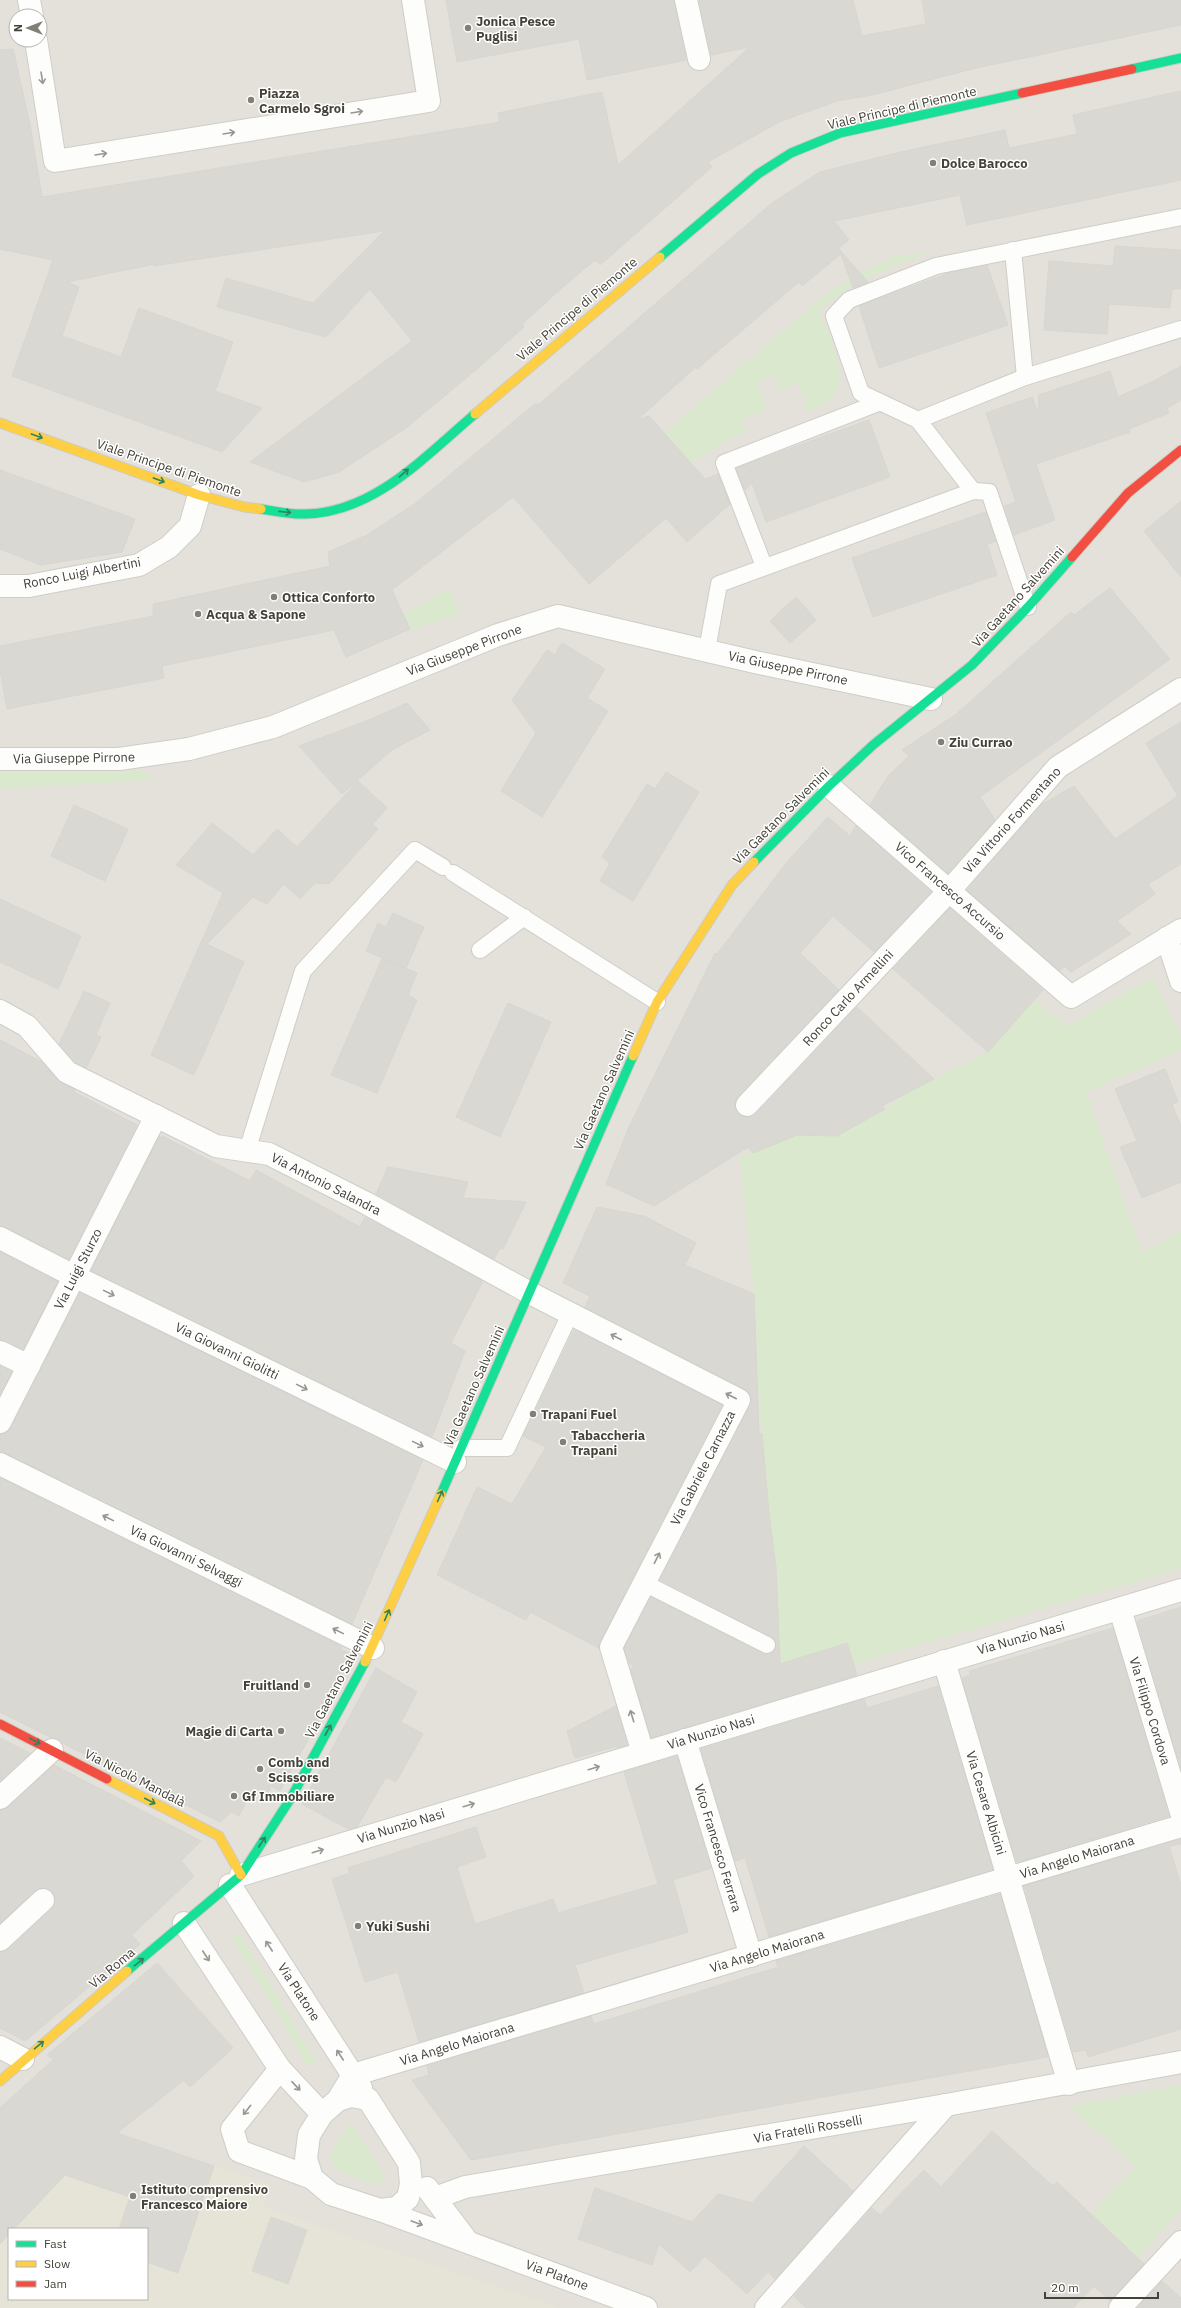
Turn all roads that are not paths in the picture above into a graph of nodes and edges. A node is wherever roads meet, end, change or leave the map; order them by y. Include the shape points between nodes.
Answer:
1 (413, 0) edge
2 (686, 0) edge
3 (37, 48) edge
4 (1181, 58) edge
5 (699, 59) dead end
6 (1181, 217) edge
7 (1013, 250) junction
8 (1181, 329) edge
9 (1025, 377) junction
10 (878, 403) junction
11 (918, 420) junction
12 (0, 423) edge
13 (1181, 450) edge
14 (973, 491) junction
15 (199, 495) junction
16 (764, 566) junction
17 (0, 586) edge
18 (1028, 607) junction
19 (707, 650) junction
20 (1181, 689) edge
21 (931, 699) junction
22 (0, 760) edge
23 (829, 786) junction
24 (949, 891) junction
25 (524, 917) junction
26 (1174, 934) edge
27 (480, 950) dead end
28 (1181, 980) edge
29 (657, 1002) junction
30 (0, 1011) edge
31 (747, 1105) dead end
32 (156, 1116) junction
33 (248, 1151) junction
34 (0, 1238) edge
35 (74, 1276) junction
36 (530, 1293) junction
37 (570, 1314) junction
38 (0, 1352) edge
39 (28, 1366) junction
40 (0, 1422) edge
41 (458, 1455) junction
42 (0, 1464) edge
43 (644, 1583) junction
44 (1181, 1590) edge
45 (1120, 1609) junction
46 (767, 1645) dead end
47 (373, 1648) junction
48 (944, 1661) junction
49 (0, 1724) edge
50 (685, 1740) junction
51 (52, 1750) junction
52 (643, 1753) junction
53 (0, 1798) edge
54 (1181, 1812) edge
55 (1181, 1826) edge
56 (1008, 1878) junction
57 (235, 1880) junction
58 (43, 1900) dead end
59 (184, 1923) junction
60 (0, 1940) edge
61 (751, 1956) junction
62 (0, 2047) edge
63 (23, 2059) junction
64 (1181, 2062) edge
65 (280, 2069) junction
66 (353, 2075) junction
67 (0, 2081) edge
68 (1069, 2084) junction
69 (368, 2099) junction
70 (946, 2105) junction
71 (330, 2107) junction
72 (409, 2163) junction
73 (312, 2178) junction
74 (435, 2198) junction
75 (380, 2210) junction
76 (467, 2241) junction
77 (1181, 2242) edge
78 (646, 2308) edge
79 (766, 2308) edge
80 (1120, 2308) edge

3 -> 1 street via 55,161 429,101
2 - 5 street
15 -> 4 main road, Viale Principe di Piemonte via 244,507 306,514 349,506 388,487 758,174 791,153 840,133
6 - 7 lane
7 - 9 lane
7 - 10 lane via 936,266 849,300 834,316 861,393
8 - 9 lane
9 - 11 lane
10 - 11 lane
10 - 16 lane via 724,464
11 - 14 lane
12 -> 15 main road, Viale Principe di Piemonte
13 - 18 main road, Via Gaetano Salvemini via 1128,493
14 - 16 lane
14 - 18 lane via 989,492
15 - 17 street, Ronco Luigi Albertini via 190,526 169,547 139,565 28,586
16 - 19 lane via 719,584
18 - 21 main road, Via Gaetano Salvemini via 972,666
19 - 21 street, Via Giuseppe Pirrone
19 - 22 street, Via Giuseppe Pirrone via 558,616 498,635 272,727 189,749 119,760
20 - 24 street, Via Vittorio Formentano via 1058,767
21 - 23 main road, Via Gaetano Salvemini via 872,745
23 - 24 street, Vico Francesco Accursio
23 - 29 main road, Via Gaetano Salvemini via 732,885
24 - 26 street, Vico Francesco Accursio via 1071,997
24 - 31 street, Ronco Carlo Armellini
25 - 27 lane
25 - 29 lane
25 - 33 lane via 415,850 303,971
26 - 28 street
29 - 36 main road, Via Gaetano Salvemini
30 - 32 street, Via Antonio Salandra via 27,1026 67,1072
32 - 33 street, Via Antonio Salandra via 216,1146
32 - 35 street, Via Luigi Sturzo
33 - 36 street, Via Antonio Salandra via 269,1154 283,1161 366,1203
34 - 35 street, Via Giovanni Giolitti
35 - 39 street, Via Luigi Sturzo
35 -> 41 street, Via Giovanni Giolitti
36 - 37 street, Via Gabriele Carnazza
36 - 41 main road, Via Gaetano Salvemini
37 - 41 lane via 506,1448
43 -> 37 street, Via Gabriele Carnazza via 739,1400
38 - 39 street
39 - 40 street, Via Luigi Sturzo
47 -> 41 main road, Via Gaetano Salvemini
47 -> 42 street, Via Giovanni Selvaggi
43 - 46 lane
52 -> 43 street, Via Gabriele Carnazza via 611,1647
44 - 45 street, Via Nunzio Nasi
45 - 48 street, Via Nunzio Nasi
45 - 54 street, Via Filippo Cordova
57 -> 47 main road, Via Gaetano Salvemini via 291,1798
48 - 50 street, Via Nunzio Nasi
48 - 56 street, Via Cesare Albicini
49 -> 51 main road, Via Nicolò Mandalà
50 - 52 street, Via Nunzio Nasi
50 - 61 street, Vico Francesco Ferrara
51 - 53 street
51 -> 57 main road, Via Nicolò Mandalà via 219,1836
57 -> 52 street, Via Nunzio Nasi
55 - 56 street, Via Angelo Maiorana
56 - 61 street, Via Angelo Maiorana
56 - 68 street, Via Cesare Albicini
57 - 59 main road, Via Roma
66 -> 57 street, Via Platone
58 - 60 street
63 -> 59 main road, Via Roma
59 -> 65 street
61 - 66 street, Via Angelo Maiorana
62 - 63 street
63 - 67 main road, Via Roma
64 - 68 street, Via Fratelli Rosselli
65 -> 71 street
65 -> 73 street via 232,2129 239,2151
66 - 69 street, Via Platone
66 - 71 street
68 - 70 street, Via Fratelli Rosselli
69 - 71 street via 351,2096
69 - 72 street
70 - 74 street, Via Fratelli Rosselli via 465,2187
70 - 79 street
71 - 73 street via 309,2136 306,2159
72 - 74 street
72 - 75 street via 411,2184 408,2198 397,2208
73 - 75 street via 331,2194
74 - 76 street
75 -> 76 street, Via Platone
76 - 78 street, Via Platone
77 - 80 street

